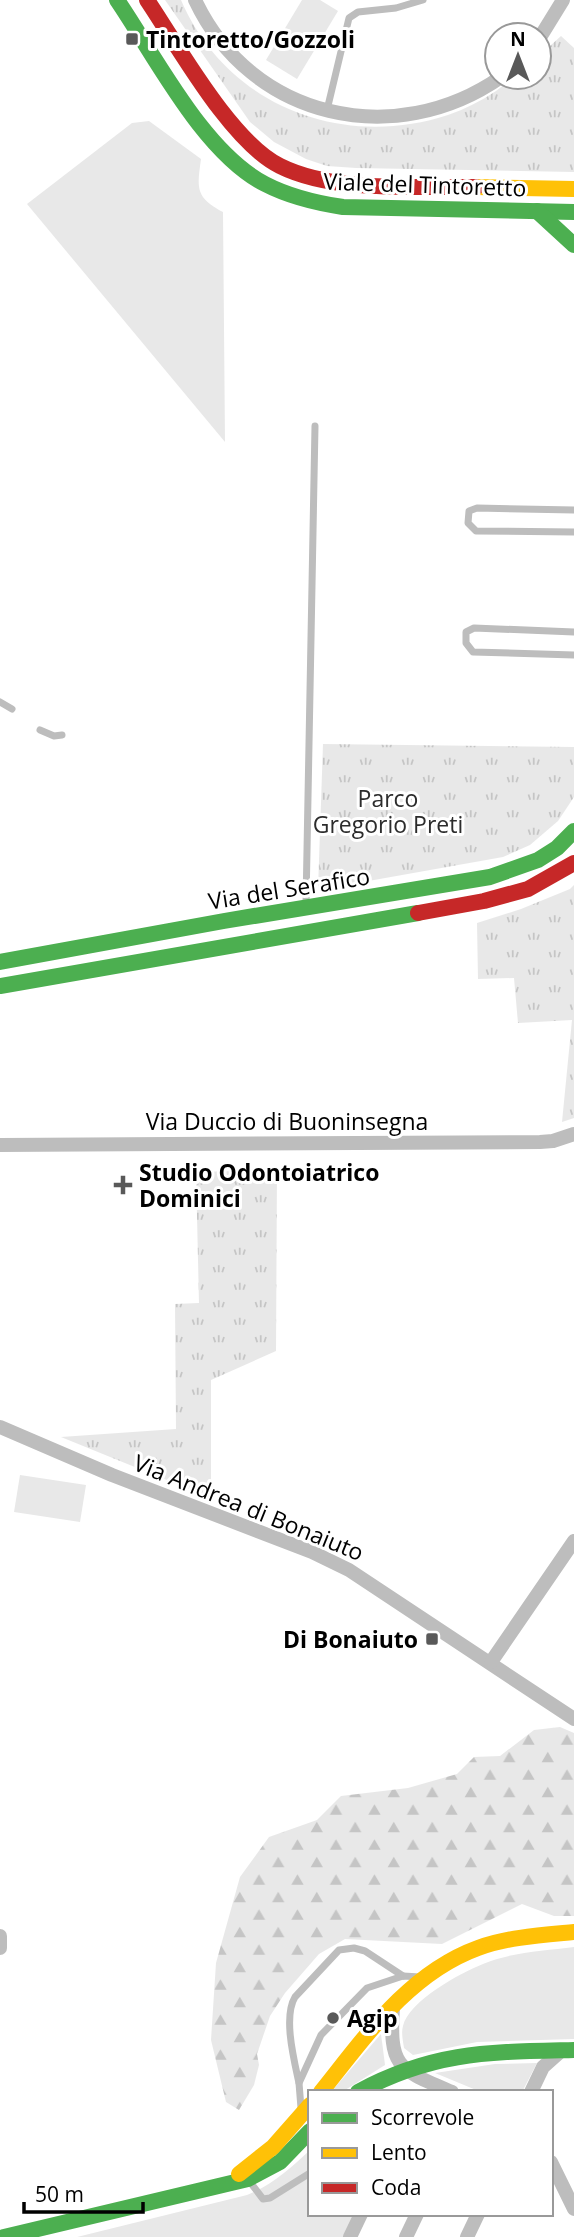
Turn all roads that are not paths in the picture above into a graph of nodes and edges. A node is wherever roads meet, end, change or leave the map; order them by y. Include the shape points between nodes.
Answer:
1 (117, 0) edge
2 (147, 0) edge
3 (195, 0) edge
4 (423, 0) edge
5 (563, 0) edge
6 (550, 21) edge
7 (483, 87) edge
8 (327, 111) junction
9 (574, 189) edge
10 (537, 211) junction
11 (574, 212) edge
12 (574, 245) edge
13 (315, 426) dead end
14 (574, 510) edge
15 (574, 532) edge
16 (574, 632) edge
17 (574, 655) edge
18 (0, 702) edge
19 (12, 709) dead end
20 (40, 730) dead end
21 (62, 735) dead end
22 (574, 831) edge
23 (574, 863) edge
24 (306, 908) junction
25 (0, 962) edge
26 (0, 986) edge
27 (574, 1134) edge
28 (0, 1145) edge
29 (0, 1427) edge
30 (574, 1541) edge
31 (491, 1662) junction
32 (574, 1719) edge
33 (574, 1932) edge
34 (0, 1938) edge
35 (0, 1948) edge
36 (403, 1976) junction
37 (424, 1978) junction
38 (393, 2007) junction
39 (568, 2050) edge
40 (404, 2068) junction
41 (299, 2083) junction
42 (424, 2086) edge
43 (323, 2090) edge
44 (362, 2090) edge
45 (443, 2090) edge
46 (532, 2090) edge
47 (305, 2110) edge
48 (308, 2133) edge
49 (553, 2166) edge
50 (308, 2174) edge
51 (248, 2179) junction
52 (223, 2185) junction
53 (574, 2209) edge
54 (360, 2216) edge
55 (416, 2216) edge
56 (477, 2216) edge
57 (4, 2237) edge
58 (350, 2237) edge
59 (406, 2237) edge
60 (467, 2237) edge

1 - 10 main road, Viale del Tintoretto via 217,147 271,187 307,201 344,207
2 - 9 main road, Viale del Tintoretto via 232,126 257,153 291,172 348,184
3 - 8 street via 220,41 250,72 286,95
4 - 8 lane via 351,16
5 - 6 street
7 - 8 street via 454,103 412,115 369,117
10 - 11 main road, Viale del Tintoretto
10 - 12 main road
13 - 24 lane
14 - 15 lane via 477,508 469,511 468,523 476,531
16 - 17 lane via 474,628 466,632 466,643 473,652
18 - 19 lane
20 - 21 lane
22 - 24 main road, Via del Serafico via 550,853 508,872
23 - 26 main road, Via del Serafico via 528,889 484,901
24 - 25 main road, Via del Serafico
27 - 28 street, Via Duccio di Buoninsegna via 553,1141
29 - 31 street, Via Andrea di Bonaiuto via 313,1552 349,1570
30 - 31 street
31 - 32 street, Via Andrea di Bonaiuto
33 - 37 main road via 487,1945 456,1957
34 - 35 street
36 - 37 lane
36 - 41 lane via 367,1988 321,2035
36 - 41 lane via 365,1951 339,1950 290,2005
37 - 38 main road
38 - 40 street via 392,2046
38 - 43 main road
39 - 40 main road via 461,2054
39 - 46 street via 543,2067
40 - 42 street
40 - 44 main road
41 - 47 lane
42 - 45 street
47 - 52 main road via 273,2147
48 - 51 main road via 280,2162
49 - 53 street
50 - 51 lane via 263,2199
51 - 52 main road
52 - 57 main road
54 - 58 street
55 - 59 street
56 - 60 street

